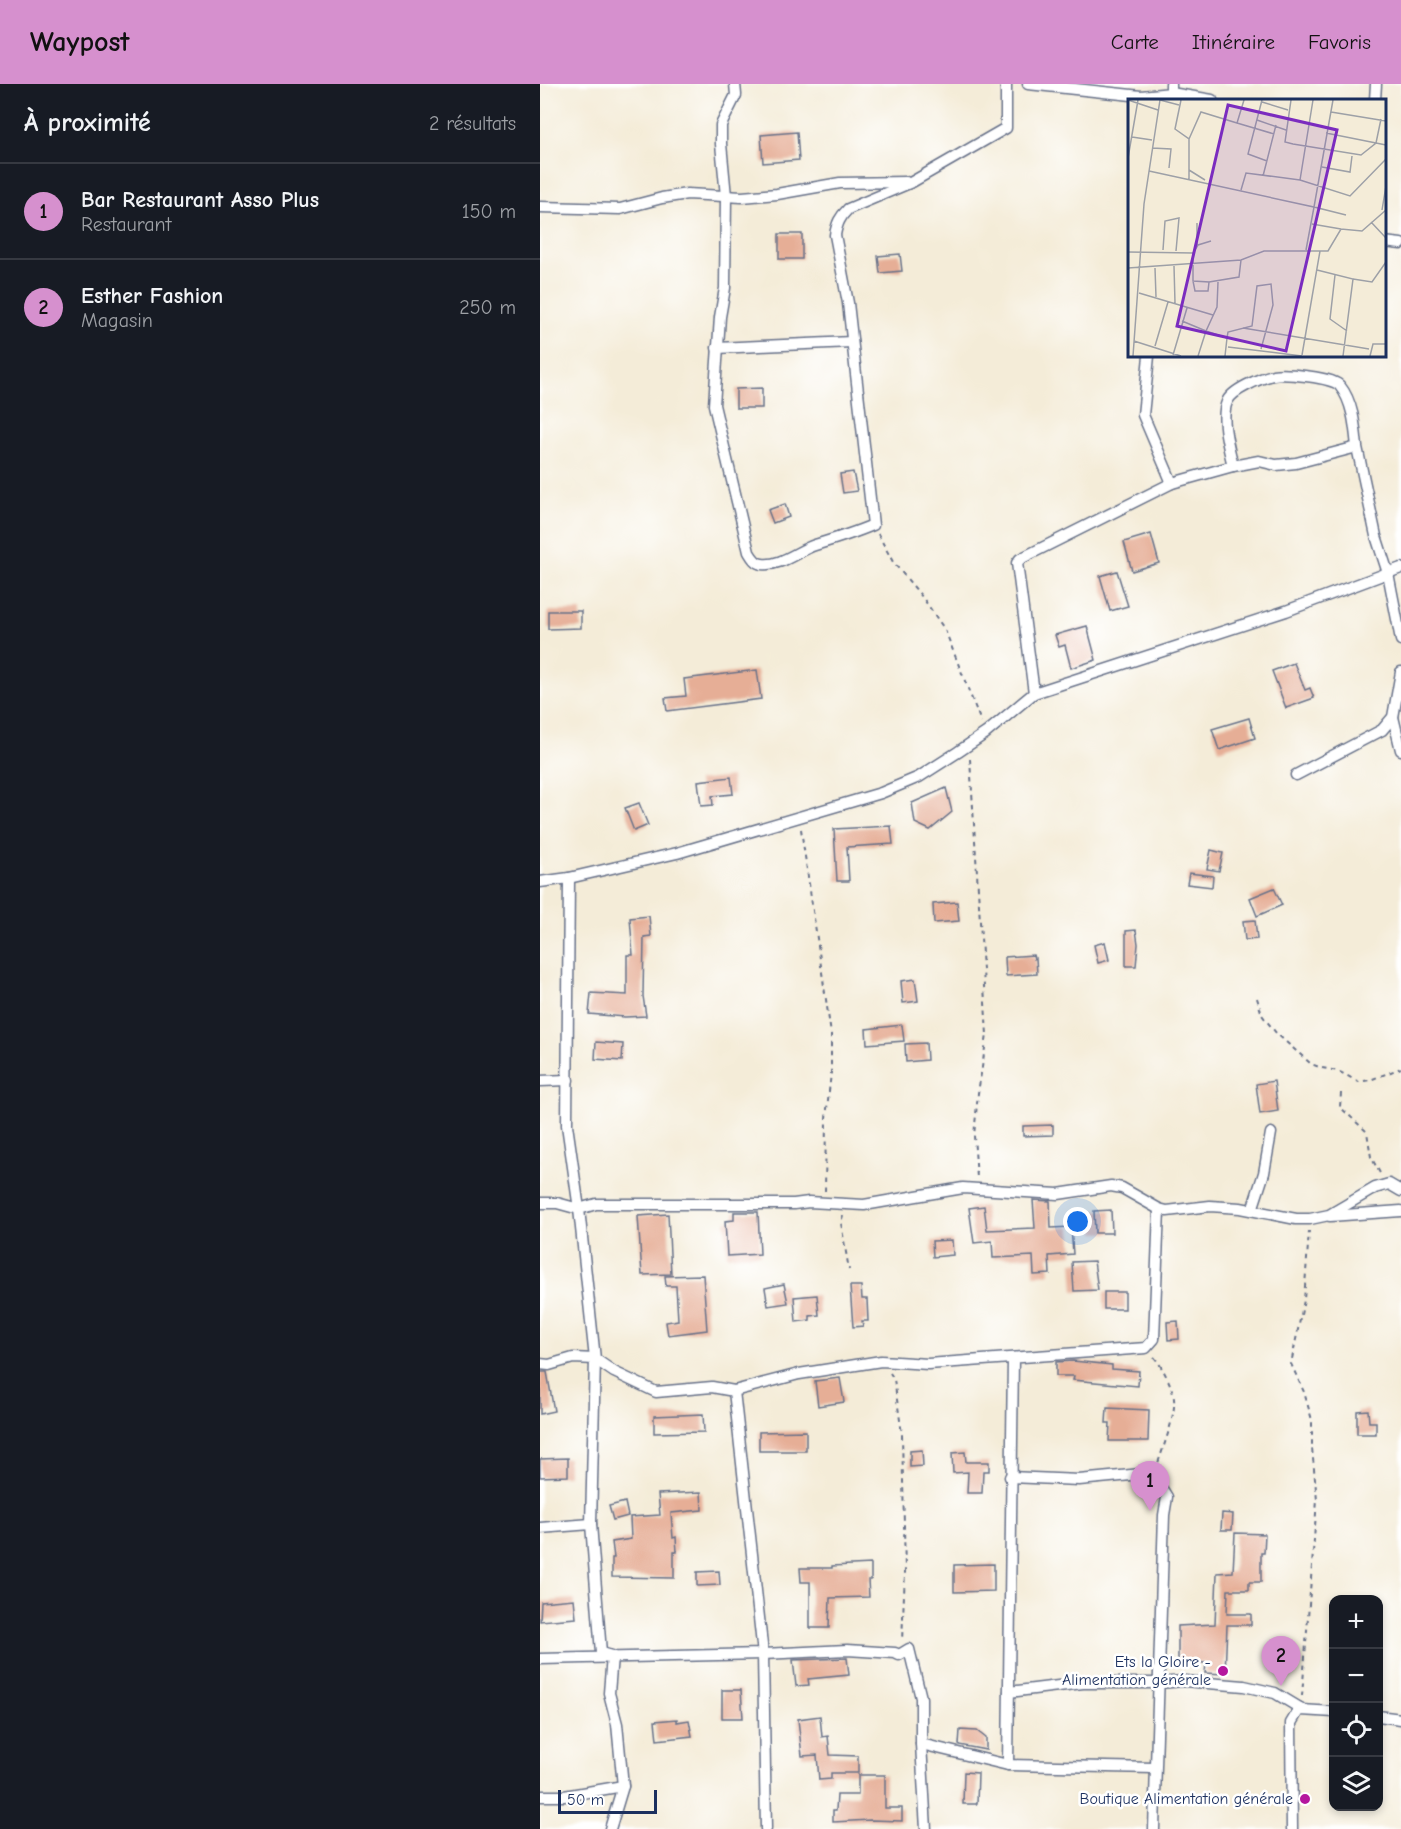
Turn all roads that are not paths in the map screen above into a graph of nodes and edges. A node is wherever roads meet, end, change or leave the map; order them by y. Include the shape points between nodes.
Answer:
1 (735, 84) edge
2 (1006, 84) edge
3 (1028, 84) edge
4 (1376, 84) edge
5 (1171, 92) edge
6 (1207, 99) edge
7 (1375, 99) edge
8 (912, 182) junction
9 (726, 196) junction
10 (540, 207) edge
11 (1386, 242) edge
12 (1401, 244) edge
13 (852, 342) junction
14 (717, 348) junction
15 (1149, 357) edge
16 (1357, 447) junction
17 (1233, 466) junction
18 (1172, 483) junction
19 (1401, 568) edge
20 (1388, 573) junction
21 (1401, 640) edge
22 (1401, 672) edge
23 (1034, 693) junction
24 (1393, 717) junction
25 (1401, 750) edge
26 (1296, 775) dead end
27 (569, 878) junction
28 (540, 882) edge
29 (568, 1080) junction
30 (540, 1081) edge
31 (1271, 1133) dead end
32 (1401, 1191) edge
33 (540, 1203) edge
34 (579, 1209) junction
35 (1159, 1209) junction
36 (1252, 1210) junction
37 (1401, 1211) edge
38 (1315, 1218) junction
39 (1013, 1358) junction
40 (595, 1359) junction
41 (540, 1364) edge
42 (734, 1391) junction
43 (1010, 1477) junction
44 (591, 1524) junction
45 (540, 1528) edge
46 (763, 1654) junction
47 (612, 1656) junction
48 (540, 1659) edge
49 (1159, 1683) junction
50 (1009, 1692) junction
51 (1300, 1709) junction
52 (1329, 1712) edge
53 (1383, 1717) edge
54 (1401, 1719) edge
55 (921, 1744) junction
56 (1008, 1765) junction
57 (1155, 1768) junction
58 (623, 1786) junction
59 (540, 1796) edge
60 (610, 1829) edge
61 (766, 1829) edge
62 (926, 1829) edge
63 (1154, 1829) edge
64 (1292, 1829) edge

1 - 9 street via 736,95 721,124
2 - 8 street via 1006,128
3 - 5 street via 1141,96
4 - 7 street
5 - 6 street
8 - 9 street via 840,183 777,194
8 - 13 street via 848,209 837,224 835,235
9 - 10 street via 687,194 620,209
9 - 14 street via 726,288
11 - 12 street
13 - 14 street
13 - 14 street via 873,525 769,564 756,562 749,552 714,405
15 - 18 street via 1143,415
16 - 17 street via 1296,463 1276,465 1259,461
16 - 17 street via 1347,397 1339,383 1272,375 1239,389 1226,403
16 - 20 street via 1376,537
17 - 18 street
18 - 23 street via 1017,563
19 - 20 street
20 - 21 street
20 - 23 street via 1286,611
22 - 24 street
23 - 27 street via 986,733 905,784 677,853
24 - 25 street
24 - 26 street via 1382,730
27 - 28 street
27 - 29 street
29 - 30 street
29 - 34 street via 567,1125
31 - 36 street
32 - 38 street via 1389,1184 1375,1188 1329,1215
33 - 34 street
34 - 35 street via 596,1204 864,1205 948,1190 1058,1194 1111,1186
34 - 40 street
35 - 36 street via 1210,1206
35 - 39 street via 1154,1339 1146,1348
36 - 38 street via 1289,1218
37 - 38 street
39 - 42 street via 928,1364 881,1361 799,1374
39 - 43 street
40 - 41 street
40 - 42 street via 656,1392 712,1387
40 - 44 street
42 - 46 street
43 - 49 street via 1079,1480 1152,1473 1167,1497
43 - 50 street
44 - 45 street
44 - 47 street via 601,1653
46 - 47 street
46 - 55 street via 847,1650 899,1655 909,1649 921,1698
46 - 61 street
47 - 48 street
47 - 58 street via 609,1693
49 - 50 street via 1083,1683
49 - 51 street via 1244,1686 1275,1693
49 - 57 street
50 - 56 street
51 - 52 street
51 - 64 street via 1291,1723
53 - 54 street
55 - 56 street
55 - 62 street
56 - 57 street
57 - 63 street
58 - 59 street
58 - 60 street

